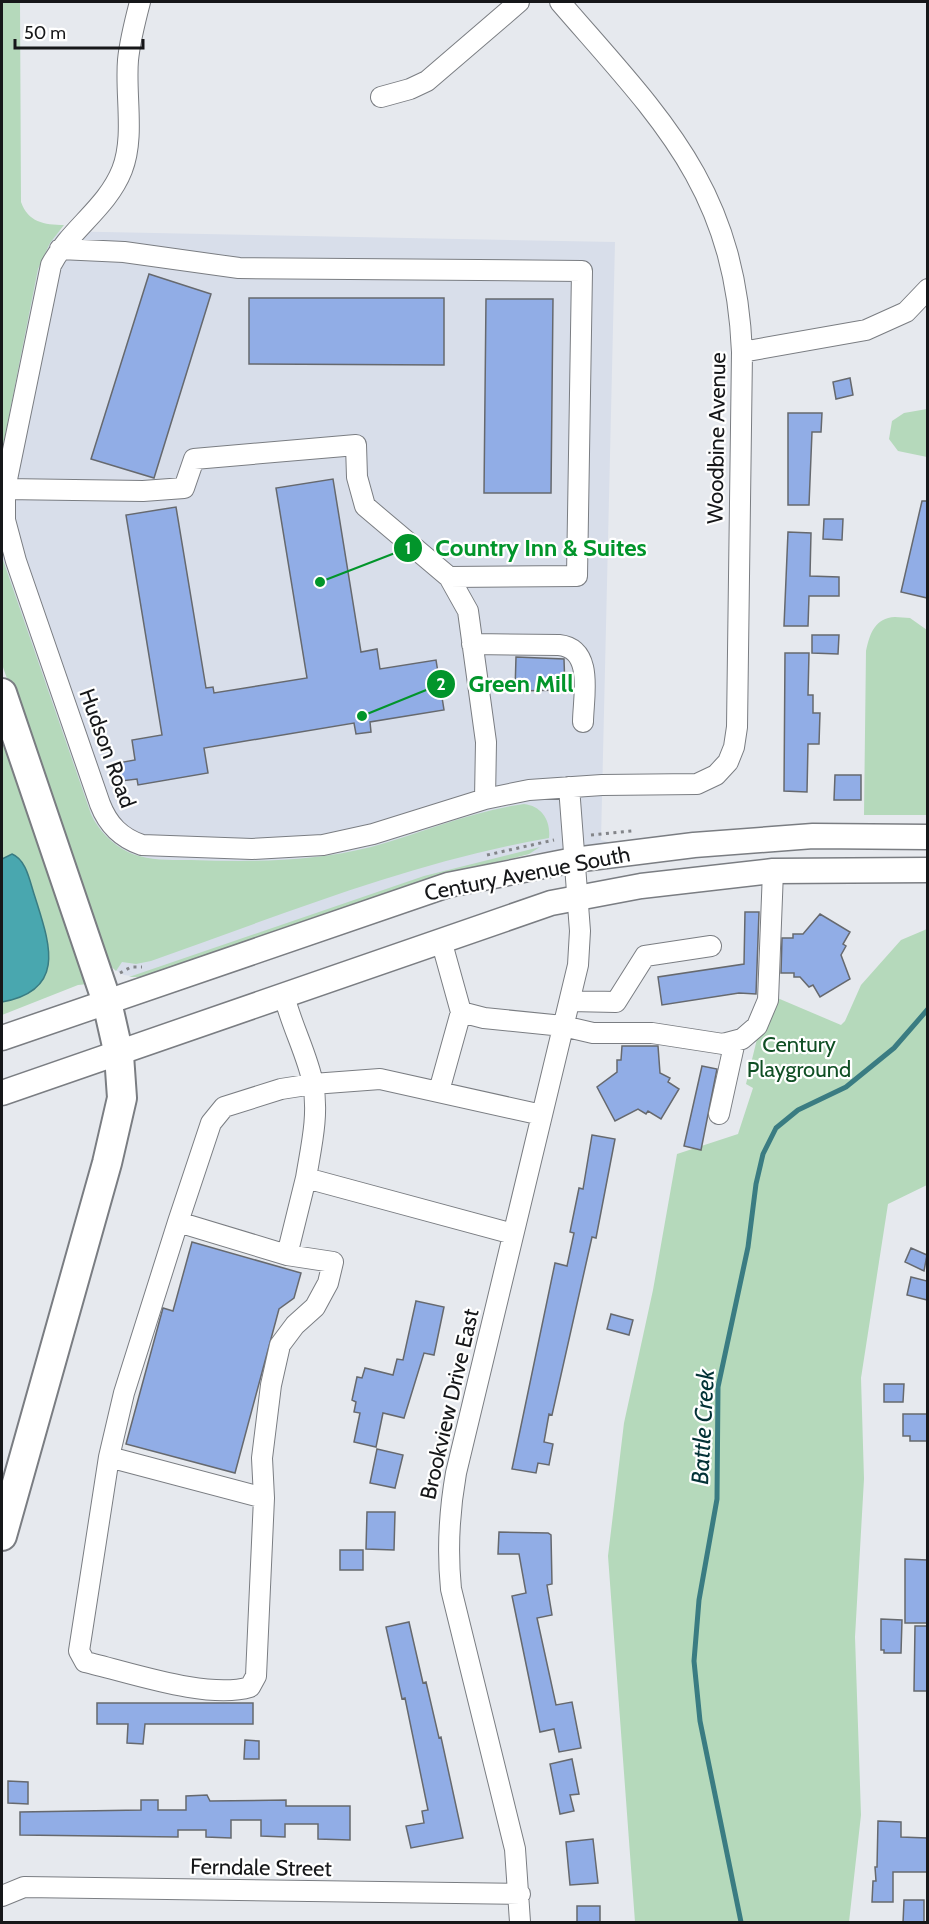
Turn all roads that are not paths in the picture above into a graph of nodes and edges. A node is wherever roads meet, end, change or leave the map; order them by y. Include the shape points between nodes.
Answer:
1 (140, 2) edge
2 (519, 2) edge
3 (560, 2) edge
4 (381, 97) dead end
5 (60, 249) junction
6 (927, 289) edge
7 (742, 352) junction
8 (5, 489) junction
9 (449, 577) junction
10 (472, 644) junction
11 (2, 693) edge
12 (583, 722) dead end
13 (569, 787) junction
14 (485, 799) junction
15 (927, 837) edge
16 (574, 860) junction
17 (927, 870) edge
18 (773, 871) junction
19 (577, 897) junction
20 (441, 940) junction
21 (711, 946) dead end
22 (284, 995) junction
23 (570, 1001) junction
24 (107, 1002) junction
25 (461, 1012) junction
26 (563, 1026) junction
27 (2, 1038) edge
28 (735, 1041) junction
29 (119, 1055) junction
30 (313, 1084) junction
31 (439, 1091) junction
32 (2, 1093) edge
33 (719, 1114) dead end
34 (542, 1115) junction
35 (306, 1178) junction
36 (177, 1222) junction
37 (513, 1234) junction
38 (287, 1255) junction
39 (109, 1457) junction
40 (264, 1497) junction
41 (2, 1536) edge
42 (520, 1894) junction
43 (2, 1895) edge
44 (520, 1923) edge

1 - 5 street, Hudson Road via 128,61 123,168 112,190
2 - 4 street via 427,81
3 - 7 street, Woodbine Avenue via 656,113 696,171 731,261
5 - 8 street, Hudson Road via 51,265
5 - 9 street via 124,252 239,268 582,271 577,576
6 - 7 street via 906,312 866,330
7 - 13 street, Woodbine Avenue via 736,728 732,752 719,772 697,784
8 - 9 street via 184,488 194,459 356,445 357,477 365,506
8 - 14 street, Hudson Road via 5,520 16,561 100,804 110,824 126,838 142,845 163,847 262,849 323,845 373,834
9 - 10 street via 468,611
10 - 12 street via 559,645 573,649 584,670
10 - 14 street via 486,742
11 - 24 highway
13 - 14 street, Hudson Road
13 - 16 street
15 - 16 main road, Century Avenue South via 813,836
16 - 19 street
16 - 24 main road, Century Avenue South via 448,885
17 - 18 main road, Century Avenue South
18 - 19 main road, Century Avenue South
18 - 28 street via 768,1000 757,1026
19 - 20 main road, Century Avenue South
19 - 23 street, Brookview Drive East via 580,948
20 - 22 main road, Century Avenue South
20 - 25 street
21 - 23 street via 645,956 616,1002
22 - 29 main road, Century Avenue South
22 - 30 street
23 - 26 street, Brookview Drive East
24 - 27 main road, Century Avenue South
24 - 29 highway
25 - 26 street
25 - 31 street
26 - 28 street via 593,1033 652,1033 723,1044
26 - 34 street, Brookview Drive East
28 - 33 street
29 - 32 main road, Century Avenue South
29 - 41 highway via 123,1089 116,1130
30 - 31 street via 380,1079
30 - 35 street via 314,1128
30 - 36 street via 281,1089 224,1107 211,1123
31 - 34 street
34 - 37 street, Brookview Drive East
35 - 37 street
35 - 38 street
36 - 38 street
36 - 39 street via 124,1393
37 - 42 street, Brookview Drive East via 456,1473 447,1552 459,1626 513,1839
38 - 40 street via 333,1262 328,1283 315,1307 280,1345 262,1458
39 - 40 street
39 - 40 street via 79,1640 85,1662 211,1690 236,1692 250,1688 256,1676
42 - 43 street, Ferndale Street via 24,1887
42 - 44 street, Brookview Drive East

